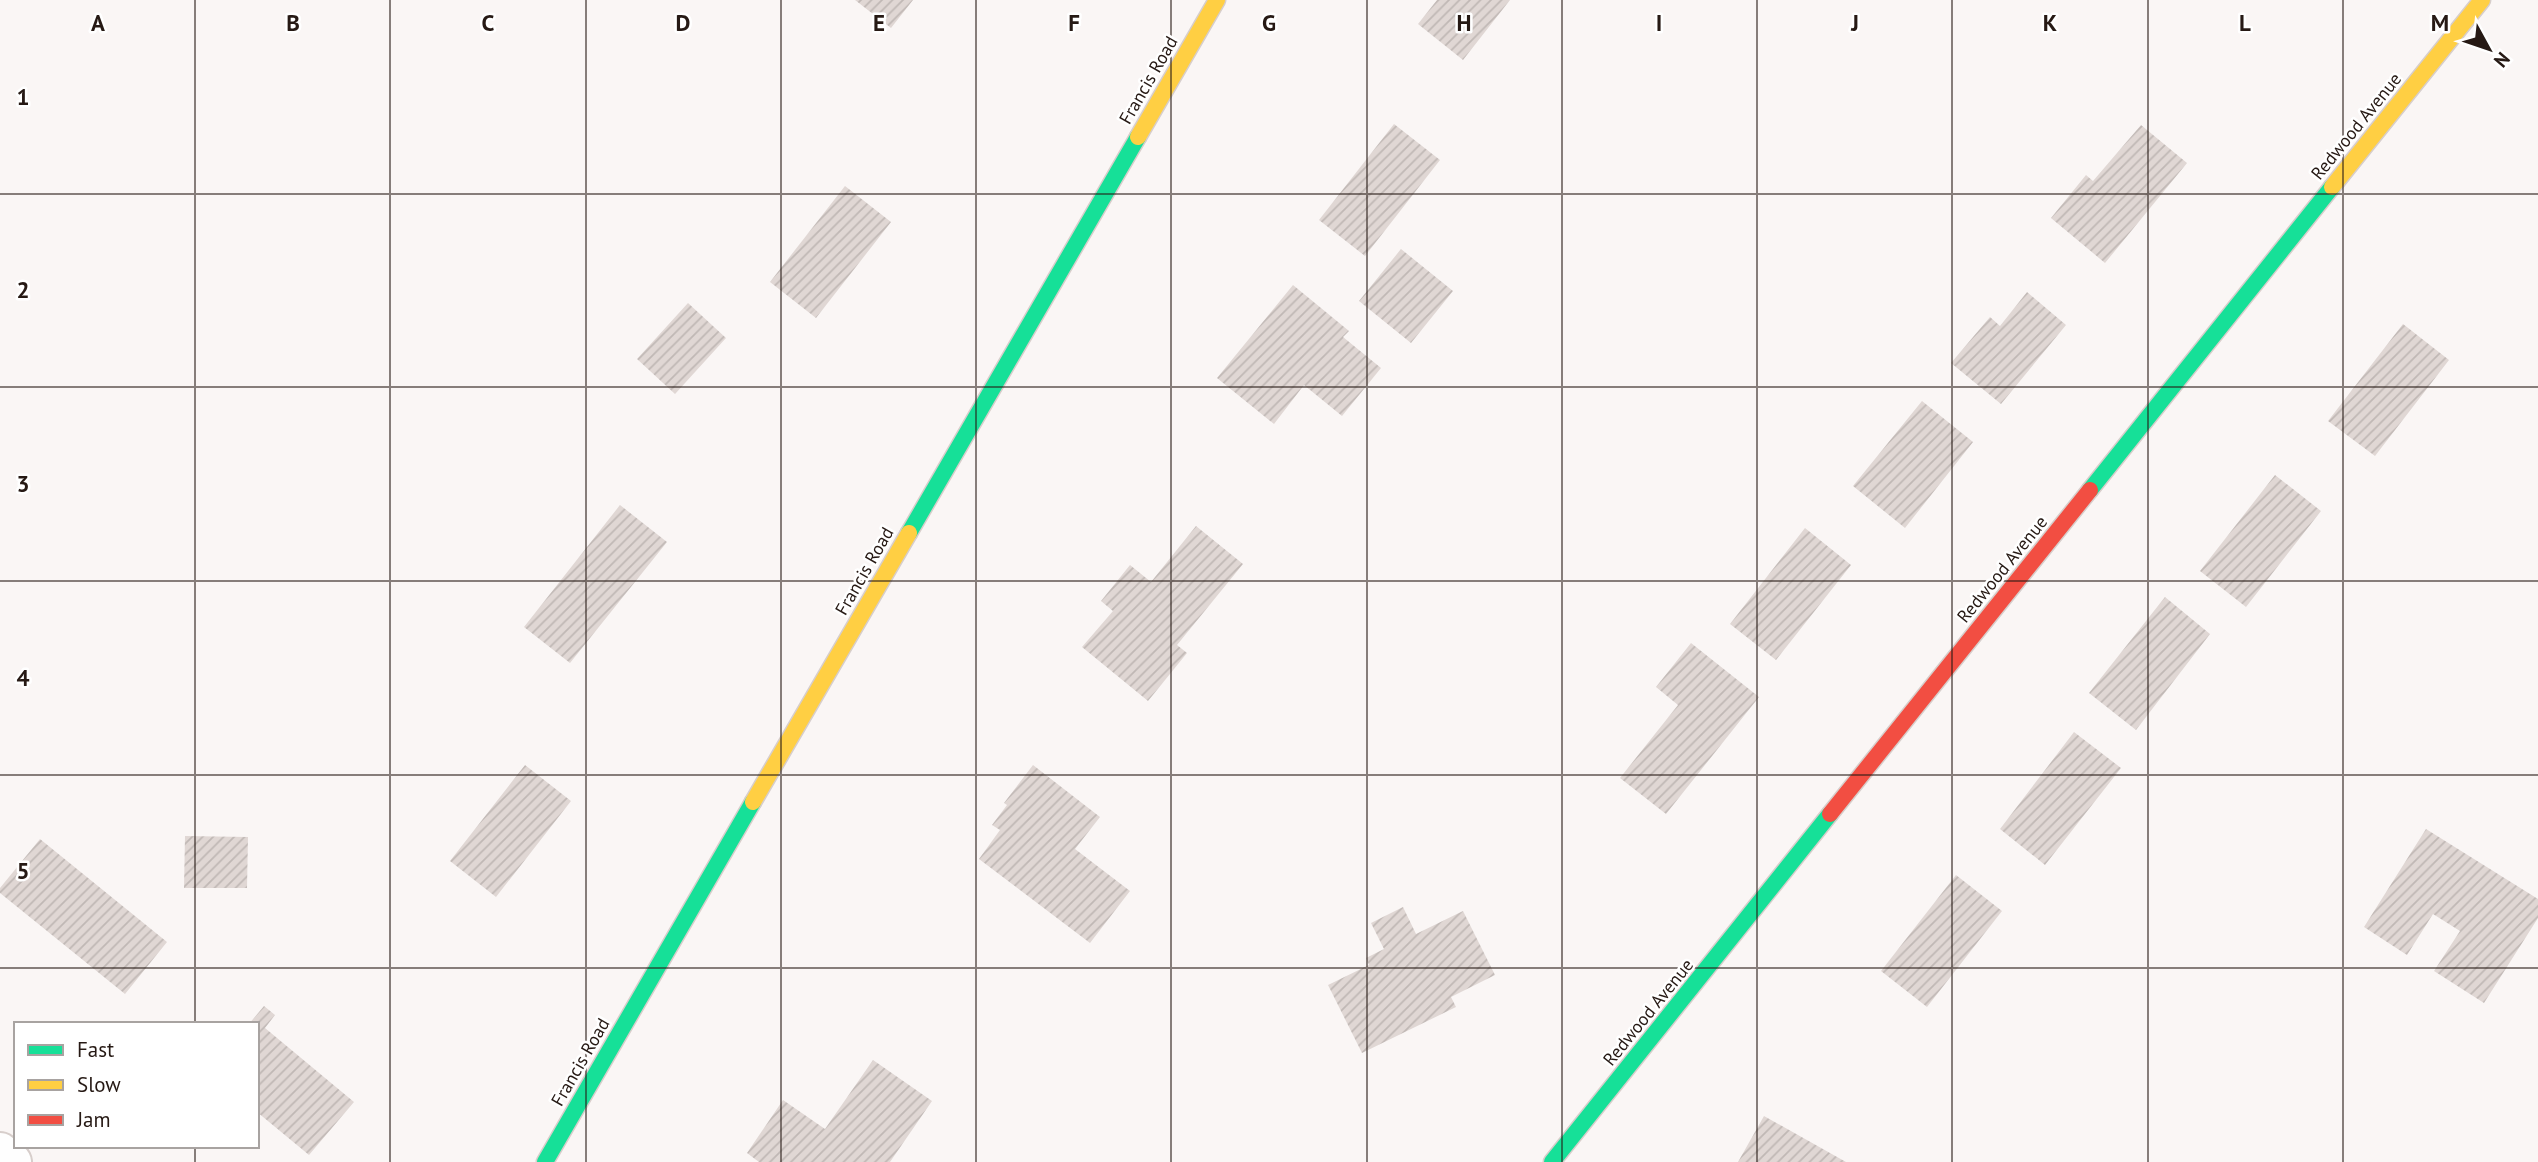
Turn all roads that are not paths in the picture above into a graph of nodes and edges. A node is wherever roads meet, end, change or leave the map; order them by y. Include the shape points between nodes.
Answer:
1 (1217, 0) edge
2 (2482, 0) edge
3 (0, 1152) edge
4 (12, 1162) edge
5 (545, 1162) edge
6 (1552, 1162) edge

1 - 5 street, Francis Road
2 - 6 street, Redwood Avenue
3 - 4 street

